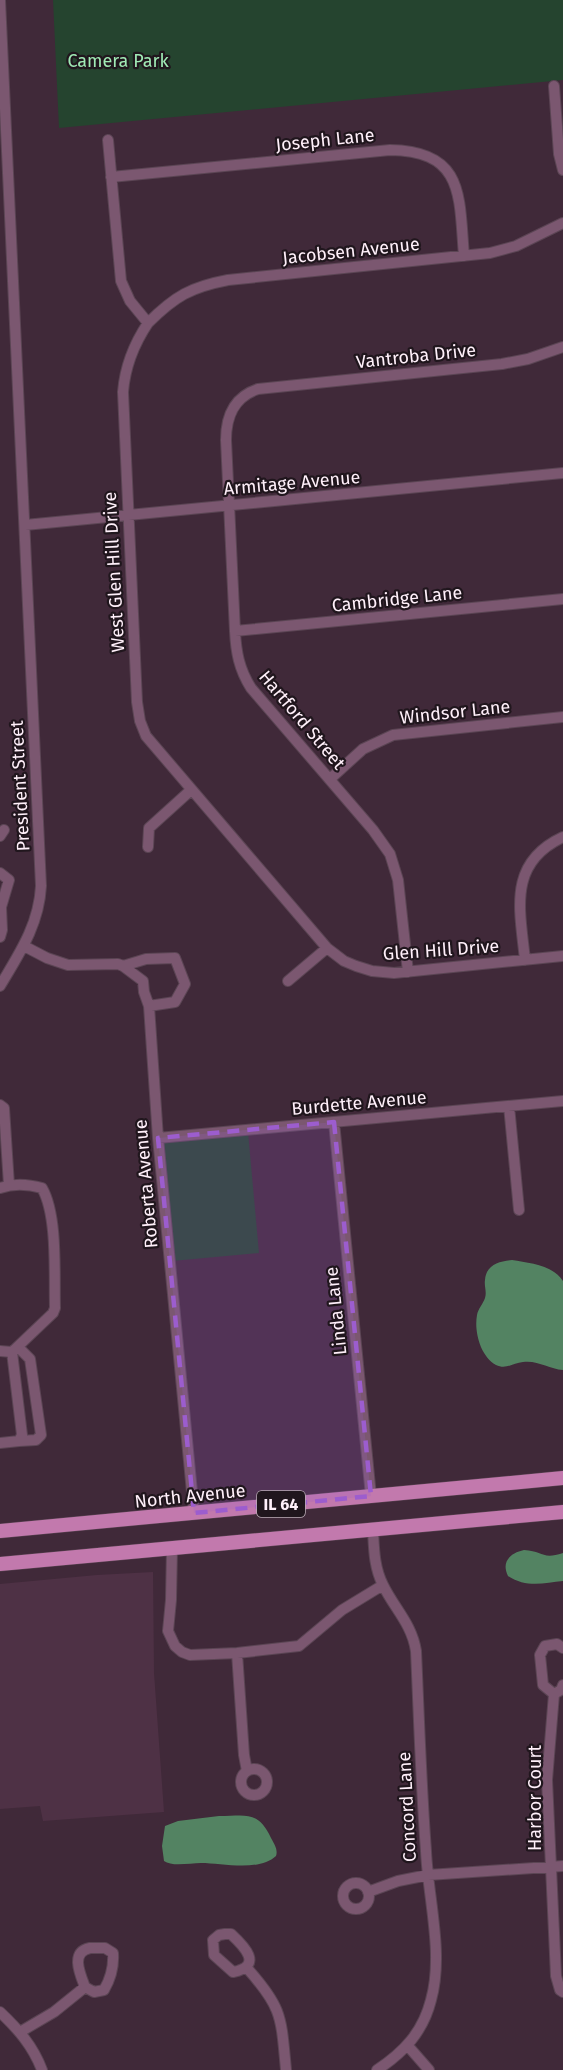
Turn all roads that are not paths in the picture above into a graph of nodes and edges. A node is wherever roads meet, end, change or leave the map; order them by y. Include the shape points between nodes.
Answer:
1 (0, 0) edge
2 (554, 86) dead end
3 (108, 140) dead end
4 (563, 170) edge
5 (111, 177) junction
6 (563, 223) edge
7 (464, 256) junction
8 (148, 323) junction
9 (563, 347) edge
10 (271, 387) joint
11 (563, 473) edge
12 (229, 505) junction
13 (129, 515) junction
14 (25, 525) junction
15 (563, 600) edge
16 (235, 631) junction
17 (563, 717) edge
18 (330, 779) junction
19 (191, 790) junction
20 (563, 837) edge
21 (148, 847) dead end
22 (0, 873) edge
23 (0, 937) edge
24 (24, 946) junction
25 (327, 948) junction
26 (563, 956) edge
27 (525, 960) junction
28 (123, 966) junction
29 (408, 972) junction
30 (288, 981) dead end
31 (0, 986) edge
32 (149, 1006) junction
33 (563, 1101) edge
34 (0, 1105) edge
35 (509, 1106) junction
36 (334, 1122) junction
37 (158, 1138) junction
38 (5, 1186) edge
39 (519, 1210) dead end
40 (15, 1350) junction
41 (0, 1351) edge
42 (19, 1441) junction
43 (0, 1443) edge
44 (563, 1478) edge
45 (370, 1496) junction
46 (563, 1512) edge
47 (194, 1513) junction
48 (373, 1530) junction
49 (0, 1531) edge
50 (172, 1548) junction
51 (0, 1564) edge
52 (383, 1585) junction
53 (563, 1648) edge
54 (237, 1653) junction
55 (563, 1685) edge
56 (554, 1694) junction
57 (247, 1772) dead end
58 (563, 1866) edge
59 (548, 1867) junction
60 (428, 1875) junction
61 (368, 1892) dead end
62 (555, 1942) junction
63 (563, 1951) edge
64 (246, 1967) dead end
65 (85, 1987) dead end
66 (563, 1992) edge
67 (0, 2012) edge
68 (21, 2032) junction
69 (408, 2046) junction
70 (42, 2070) edge
71 (286, 2070) edge
72 (377, 2070) edge
73 (429, 2070) edge

1 - 14 street, President Street
2 - 4 street
3 - 5 street
5 - 7 street, Joseph Lane via 390,150 419,152 440,162 453,179
5 - 8 street via 121,281 130,302
6 - 7 street, Jacobsen Avenue via 516,246
7 - 8 street, Jacobsen Avenue via 217,282 178,296
8 - 13 street, West Glen Hill Drive via 133,349 124,377
9 - 10 street, Vantroba Drive via 502,364
10 - 12 street, Hartford Street via 243,397 227,420
11 - 12 street, Armitage Avenue
12 - 13 street, Armitage Avenue
12 - 16 street, Hartford Street
13 - 14 street, Armitage Avenue
13 - 19 street, West Glen Hill Drive via 140,721 150,742
14 - 24 street, President Street via 41,886 37,916
15 - 16 street, Cambridge Lane
16 - 18 street, Hartford Street via 239,665 251,688
17 - 18 street, Windsor Lane via 393,735 363,749
18 - 29 street, Hartford Street via 390,854 398,880
19 - 21 street via 149,828
19 - 25 street, West Glen Hill Drive
20 - 27 street via 537,855 523,877 520,899
22 - 23 street via 9,880
24 - 28 street via 68,965
24 - 31 street, President Street
25 - 29 street, Glen Hill Drive via 344,961 365,969
25 - 30 street
26 - 27 street, Glen Hill Drive
27 - 29 street, Glen Hill Drive
28 - 32 street, Roberta Avenue via 143,981
28 - 32 street via 146,959 175,958 185,984 175,1002
32 - 37 street, Roberta Avenue
33 - 35 street, Burdette Avenue
34 - 38 street via 4,1108
35 - 36 street, Burdette Avenue
35 - 39 street
36 - 37 street, Burdette Avenue
36 - 45 street, Linda Lane
37 - 47 street, Roberta Avenue
38 - 40 street via 42,1188 47,1198 54,1256 54,1313
40 - 41 street
40 - 42 street via 22,1435
40 - 42 street via 30,1359 41,1435 36,1440
42 - 43 street
44 - 45 main road, North Avenue / IL 64
45 - 47 main road, North Avenue / IL 64
46 - 48 main road, IL 64
47 - 49 main road, North Avenue / IL 64
48 - 50 main road, IL 64
48 - 52 street, Concord Lane via 374,1559
50 - 51 main road, IL 64
50 - 54 street via 168,1631 171,1641 190,1655
52 - 54 street via 342,1610 299,1646
52 - 60 street, Concord Lane via 410,1628 416,1651
53 - 56 street via 557,1644 545,1646 540,1655 543,1686
54 - 57 street
55 - 56 street
56 - 59 street, Harbor Court via 547,1780
58 - 59 street
59 - 60 street
59 - 62 street, Harbor Court
60 - 61 street
60 - 69 street, Concord Lane via 434,1922 435,1985 426,2016
62 - 63 street
62 - 66 street, Harbor Court via 556,1976
64 - 71 street via 269,1992 278,2010
65 - 68 street
67 - 68 street
68 - 70 street
69 - 72 street, Concord Lane
69 - 73 street

